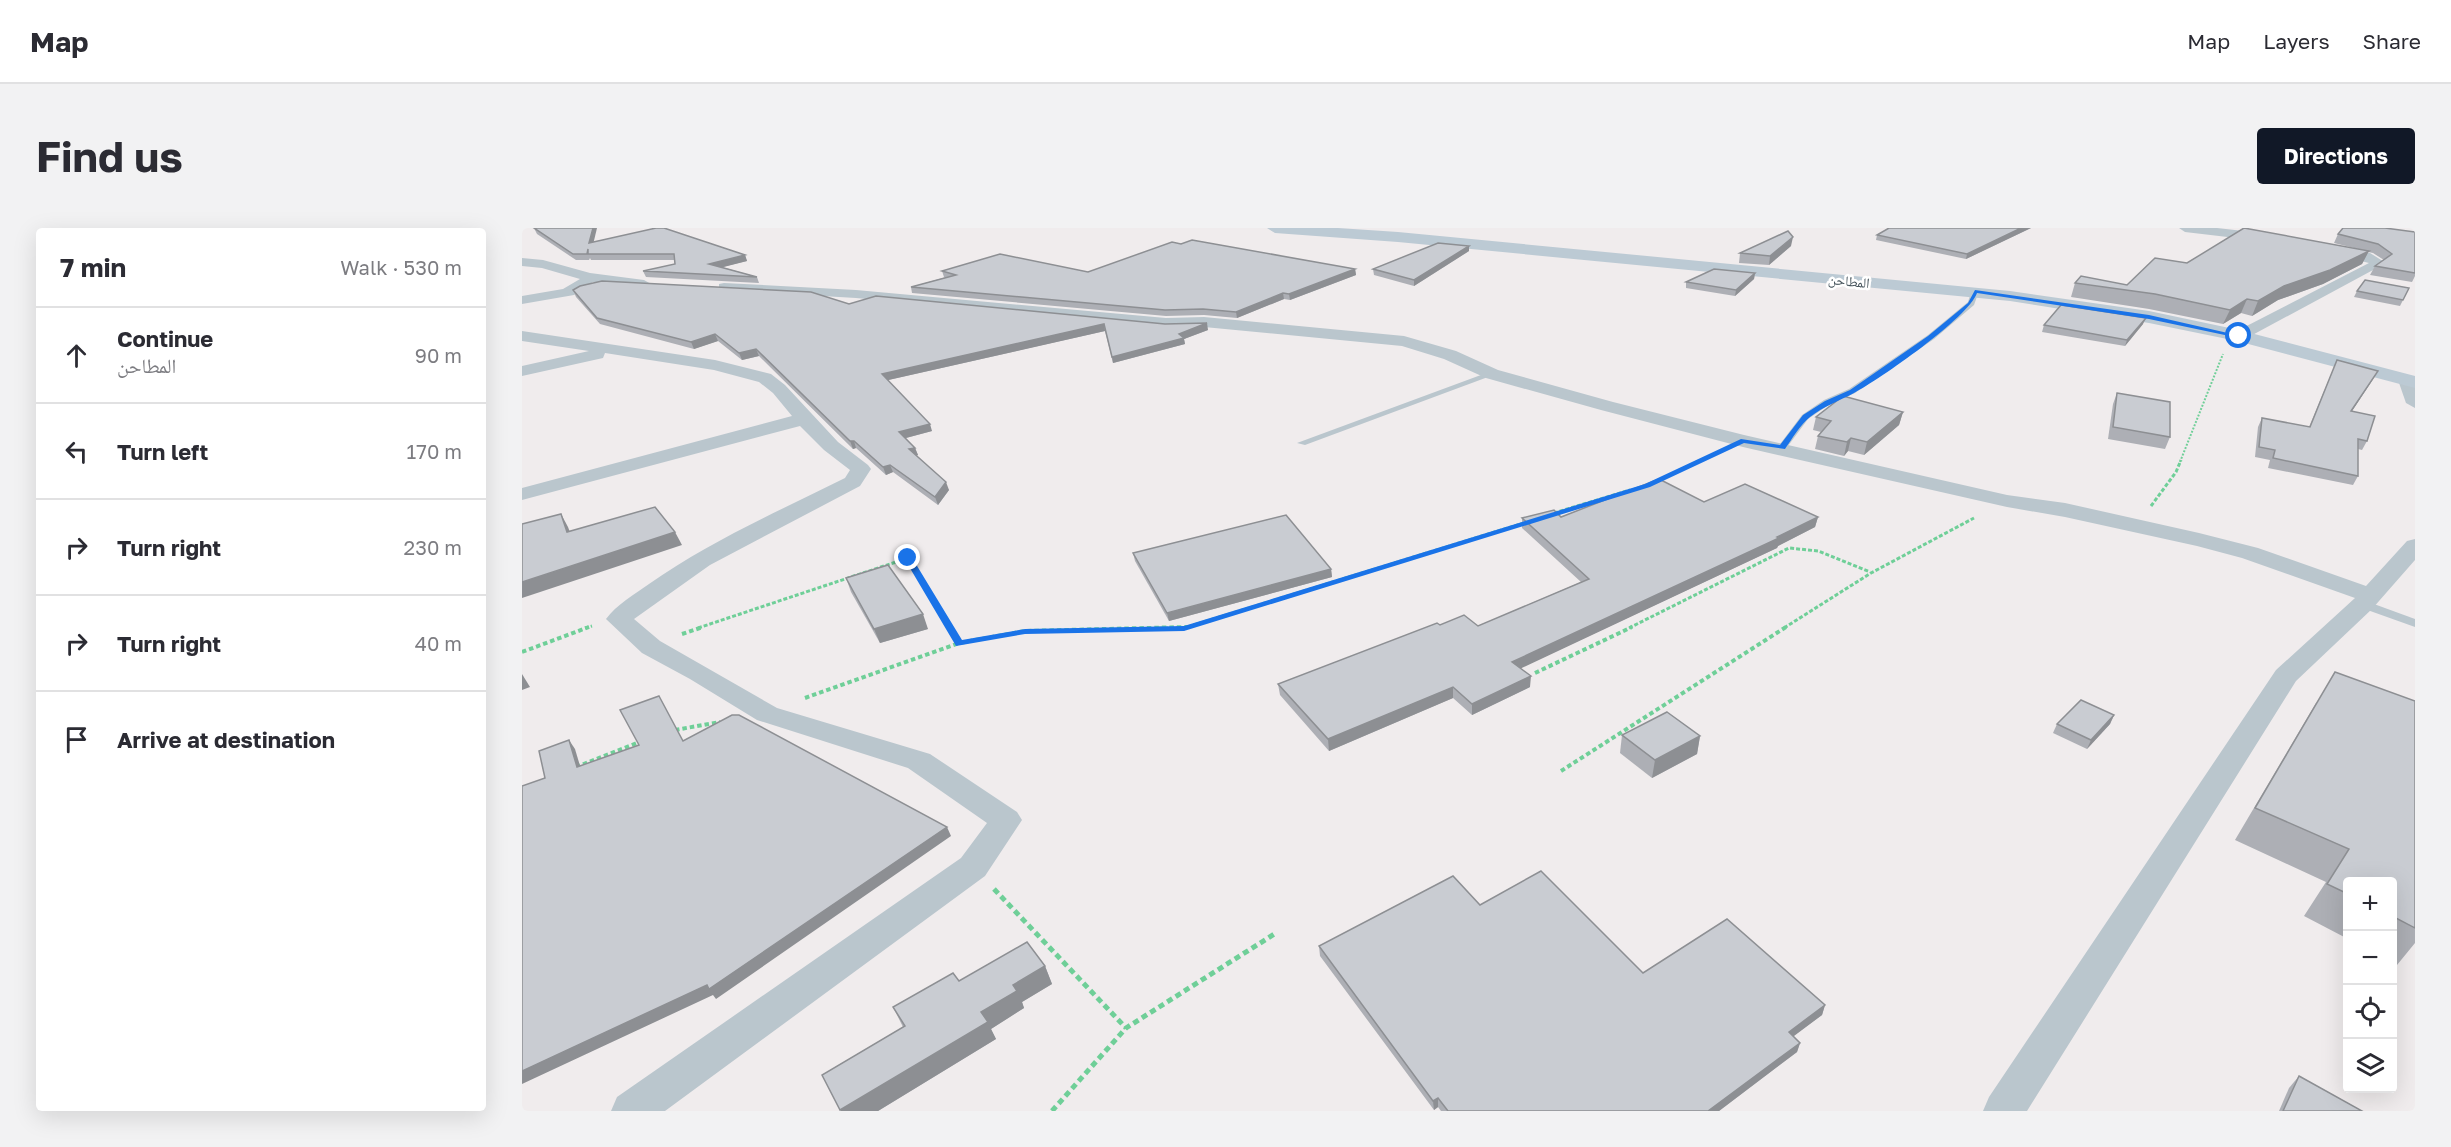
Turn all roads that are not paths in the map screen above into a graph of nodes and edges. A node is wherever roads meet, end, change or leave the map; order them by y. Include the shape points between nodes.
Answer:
1 (1275, 228) edge
2 (2185, 228) edge
3 (2260, 232) edge
4 (2283, 240) edge
5 (2313, 246) edge
6 (522, 262) edge
7 (589, 277) junction
8 (2351, 278) junction
9 (2372, 282) edge
10 (660, 284) edge
11 (706, 286) edge
12 (1975, 291) junction
13 (522, 300) edge
14 (522, 336) edge
15 (2239, 336) junction
16 (611, 351) junction
17 (522, 371) edge
18 (1492, 374) junction
19 (2411, 381) edge
20 (2415, 403) edge
21 (804, 419) junction
22 (1302, 443) dead end
23 (1782, 448) junction
24 (522, 495) edge
25 (2415, 546) edge
26 (2366, 600) junction
27 (2415, 623) edge
28 (632, 1111) edge
29 (2004, 1111) edge

1 - 12 main road, المطاحن
2 - 3 street
3 - 4 street
5 - 8 street via 2364,256 2379,263
6 - 7 street
7 - 10 street
7 - 13 street via 585,285 574,289
8 - 9 street
8 - 15 street
11 - 18 street via 856,294 1404,341 1450,355
12 - 15 main road, المطاحن via 2149,317
12 - 23 lane via 1971,303 1930,337 1852,391 1805,417
14 - 16 street
15 - 19 main road, المطاحن
16 - 17 street
16 - 21 street via 715,365 765,378 792,402
18 - 22 lane
18 - 23 street
19 - 20 street
21 - 24 street
21 - 28 street via 861,468 853,482 704,560 619,619 651,648 767,714 919,761 1006,820 973,867
23 - 26 street via 2250,553
25 - 26 street
26 - 27 lane
26 - 29 street via 2286,676

